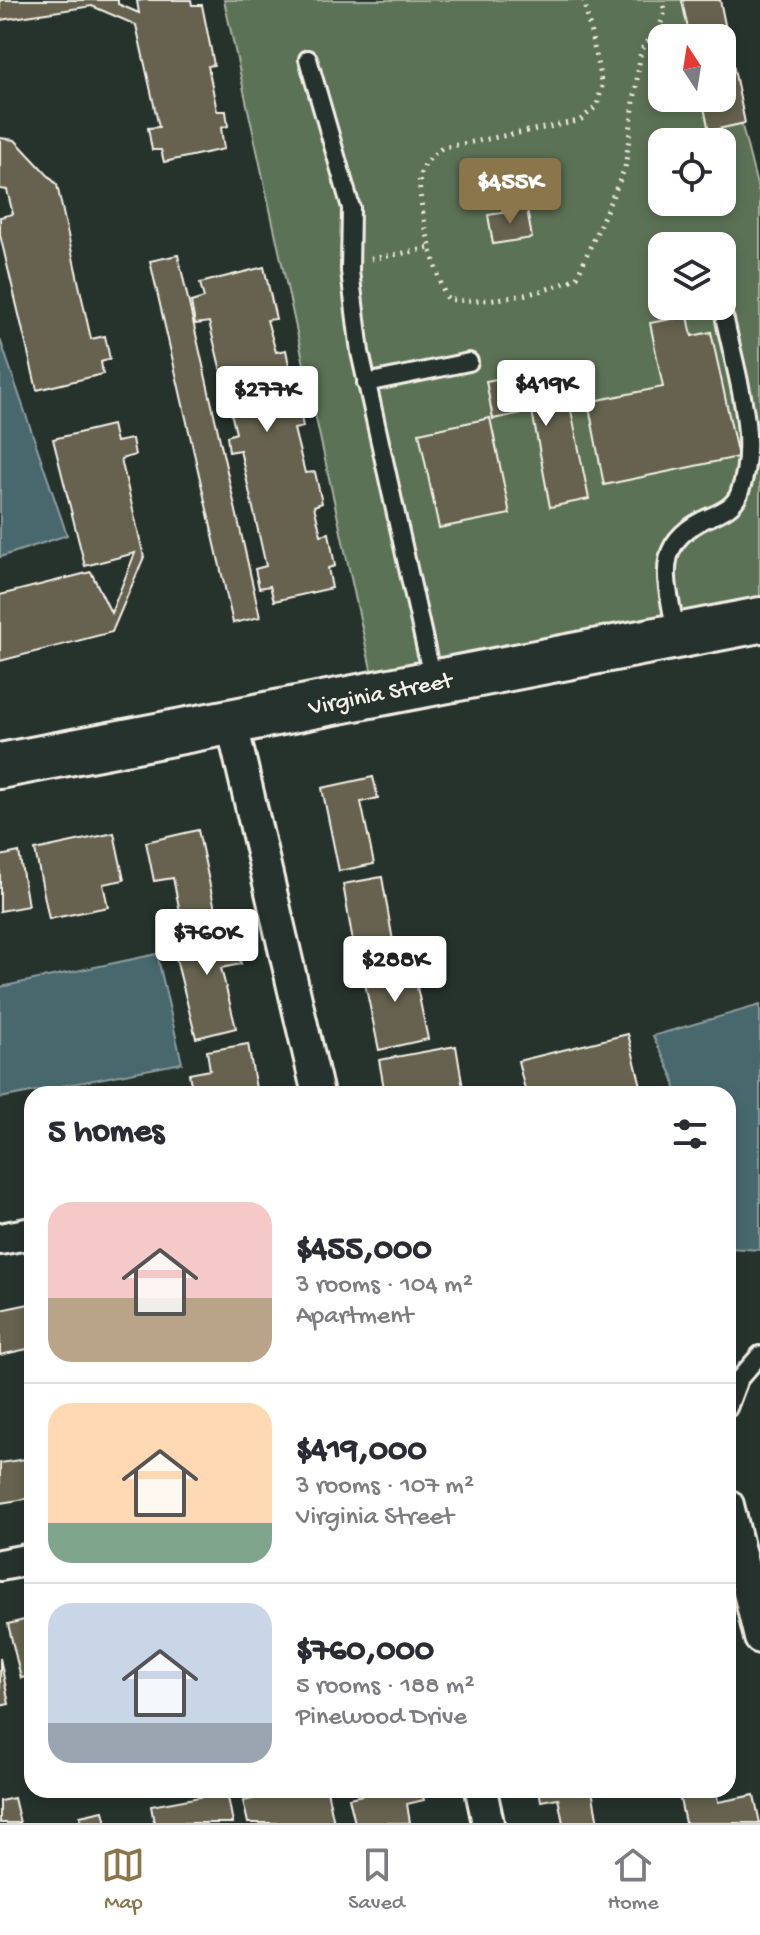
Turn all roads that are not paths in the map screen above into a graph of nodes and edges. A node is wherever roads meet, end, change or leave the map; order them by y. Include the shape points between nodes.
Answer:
1 (308, 59) dead end
2 (725, 320) dead end
3 (469, 362) dead end
4 (366, 383) junction
5 (760, 620) edge
6 (676, 636) junction
7 (433, 682) junction
8 (231, 720) junction
9 (0, 766) edge
10 (316, 1086) edge
11 (24, 1234) edge
12 (0, 1239) edge
13 (760, 1355) edge
14 (736, 1387) edge
15 (736, 1538) edge
16 (24, 1560) edge
17 (0, 1565) edge
18 (760, 1638) edge
19 (483, 1798) edge
20 (488, 1823) edge

1 - 4 lane via 351,208 350,263
2 - 6 lane via 749,457 738,498 681,534 667,551 665,572
3 - 4 lane
4 - 7 lane
5 - 6 street, Virginia Street
6 - 7 street, Virginia Street
7 - 8 street, Virginia Street
8 - 9 street, Virginia Street
8 - 10 street
11 - 12 street
13 - 14 lane
15 - 18 street
16 - 17 street
19 - 20 street

